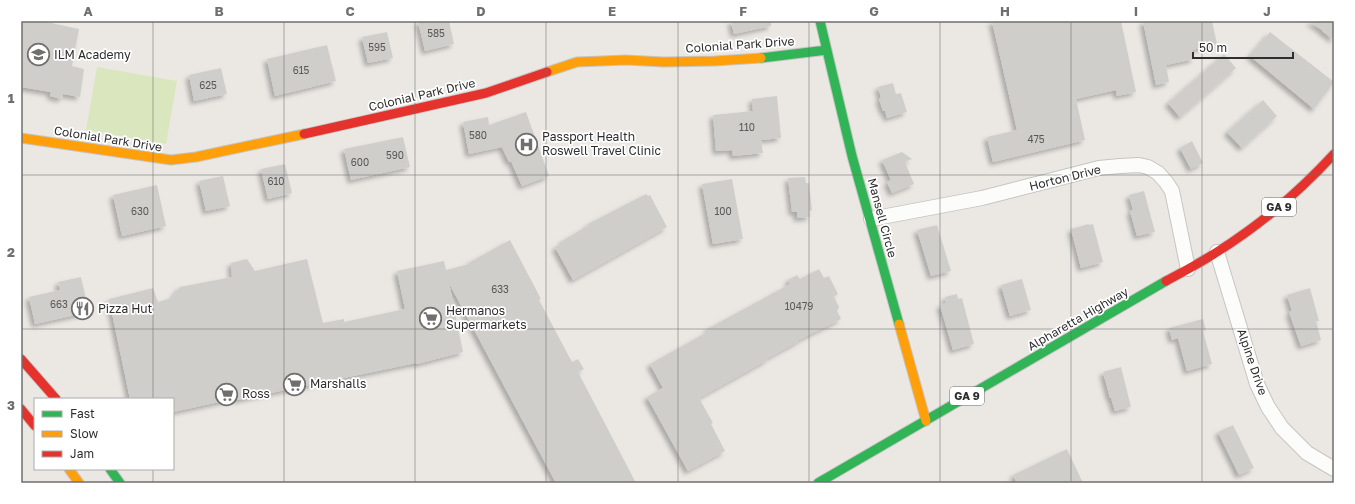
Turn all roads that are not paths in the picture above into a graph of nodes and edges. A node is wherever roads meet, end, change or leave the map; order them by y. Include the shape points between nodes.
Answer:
1 (820, 21) edge
2 (827, 50) junction
3 (21, 138) edge
4 (1334, 154) edge
5 (871, 219) junction
6 (1217, 252) junction
7 (1188, 269) junction
8 (21, 359) edge
9 (55, 398) edge
10 (21, 409) edge
11 (926, 421) junction
12 (34, 425) edge
13 (1334, 469) edge
14 (70, 470) edge
15 (111, 470) edge
16 (80, 483) edge
17 (120, 483) edge
18 (818, 483) edge

1 - 2 main road, Mansell Circle
2 - 3 main road, Colonial Park Drive via 715,61 576,62 486,93 276,140 171,160
2 - 5 main road, Mansell Circle via 852,156
4 - 6 main road, Alpharetta Highway / GA 9 via 1273,212
5 - 7 street, Horton Drive via 982,198 1099,168 1143,166 1158,173 1172,191
5 - 11 main road, Mansell Circle
6 - 7 main road, Alpharetta Highway / GA 9
6 - 13 street, Alpine Drive via 1257,384 1268,406 1282,428 1308,453
7 - 11 main road, Alpharetta Highway / GA 9
8 - 9 main road
10 - 12 main road
11 - 18 main road, Alpharetta Highway / GA 9
14 - 16 main road
15 - 17 main road

